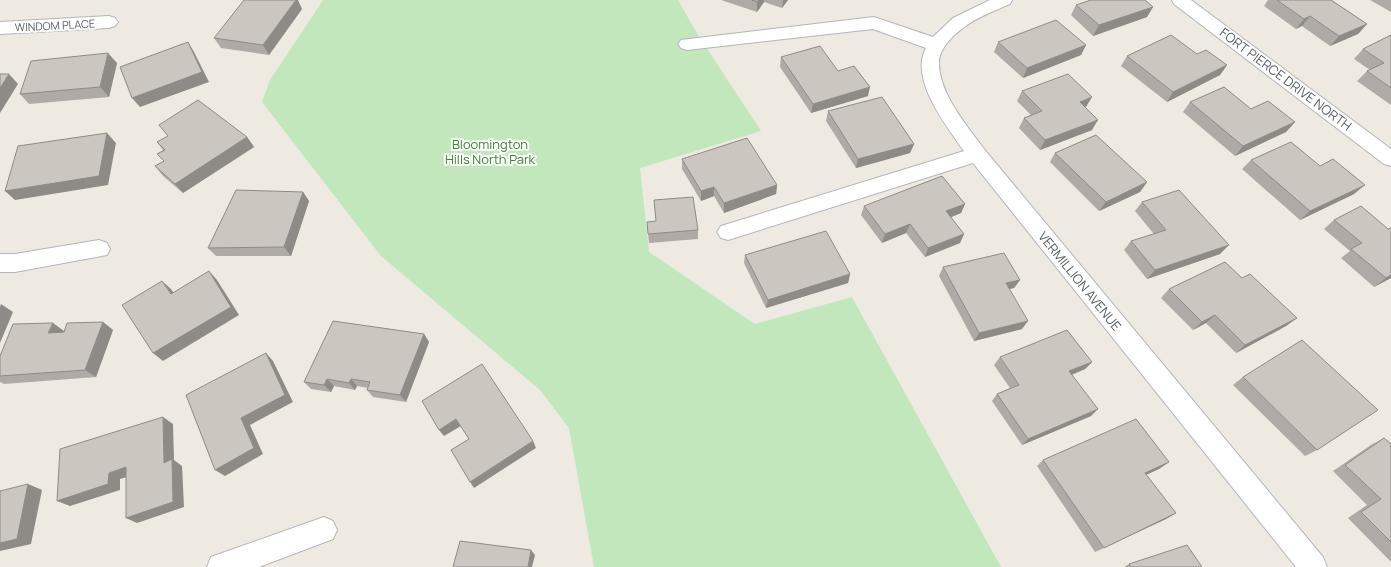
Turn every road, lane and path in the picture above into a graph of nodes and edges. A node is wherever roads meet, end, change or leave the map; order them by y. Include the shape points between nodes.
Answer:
1 (1004, 0) edge
2 (1180, 0) edge
3 (109, 22) dead end
4 (0, 28) edge
5 (687, 44) dead end
6 (937, 45) junction
7 (977, 154) junction
8 (1391, 160) edge
9 (728, 232) dead end
10 (99, 249) dead end
11 (0, 263) edge
12 (324, 530) dead end
13 (220, 567) edge
14 (1313, 567) edge

1 - 6 street, VERMILLION AVENUE via 956,24
2 - 8 street, FORT PIERCE DRIVE NORTH
3 - 4 street, WINDOM PLACE
5 - 6 street via 874,23
6 - 7 street, VERMILLION AVENUE via 930,62 932,78 944,104
7 - 9 street
7 - 14 street, VERMILLION AVENUE
10 - 11 street
12 - 13 street

